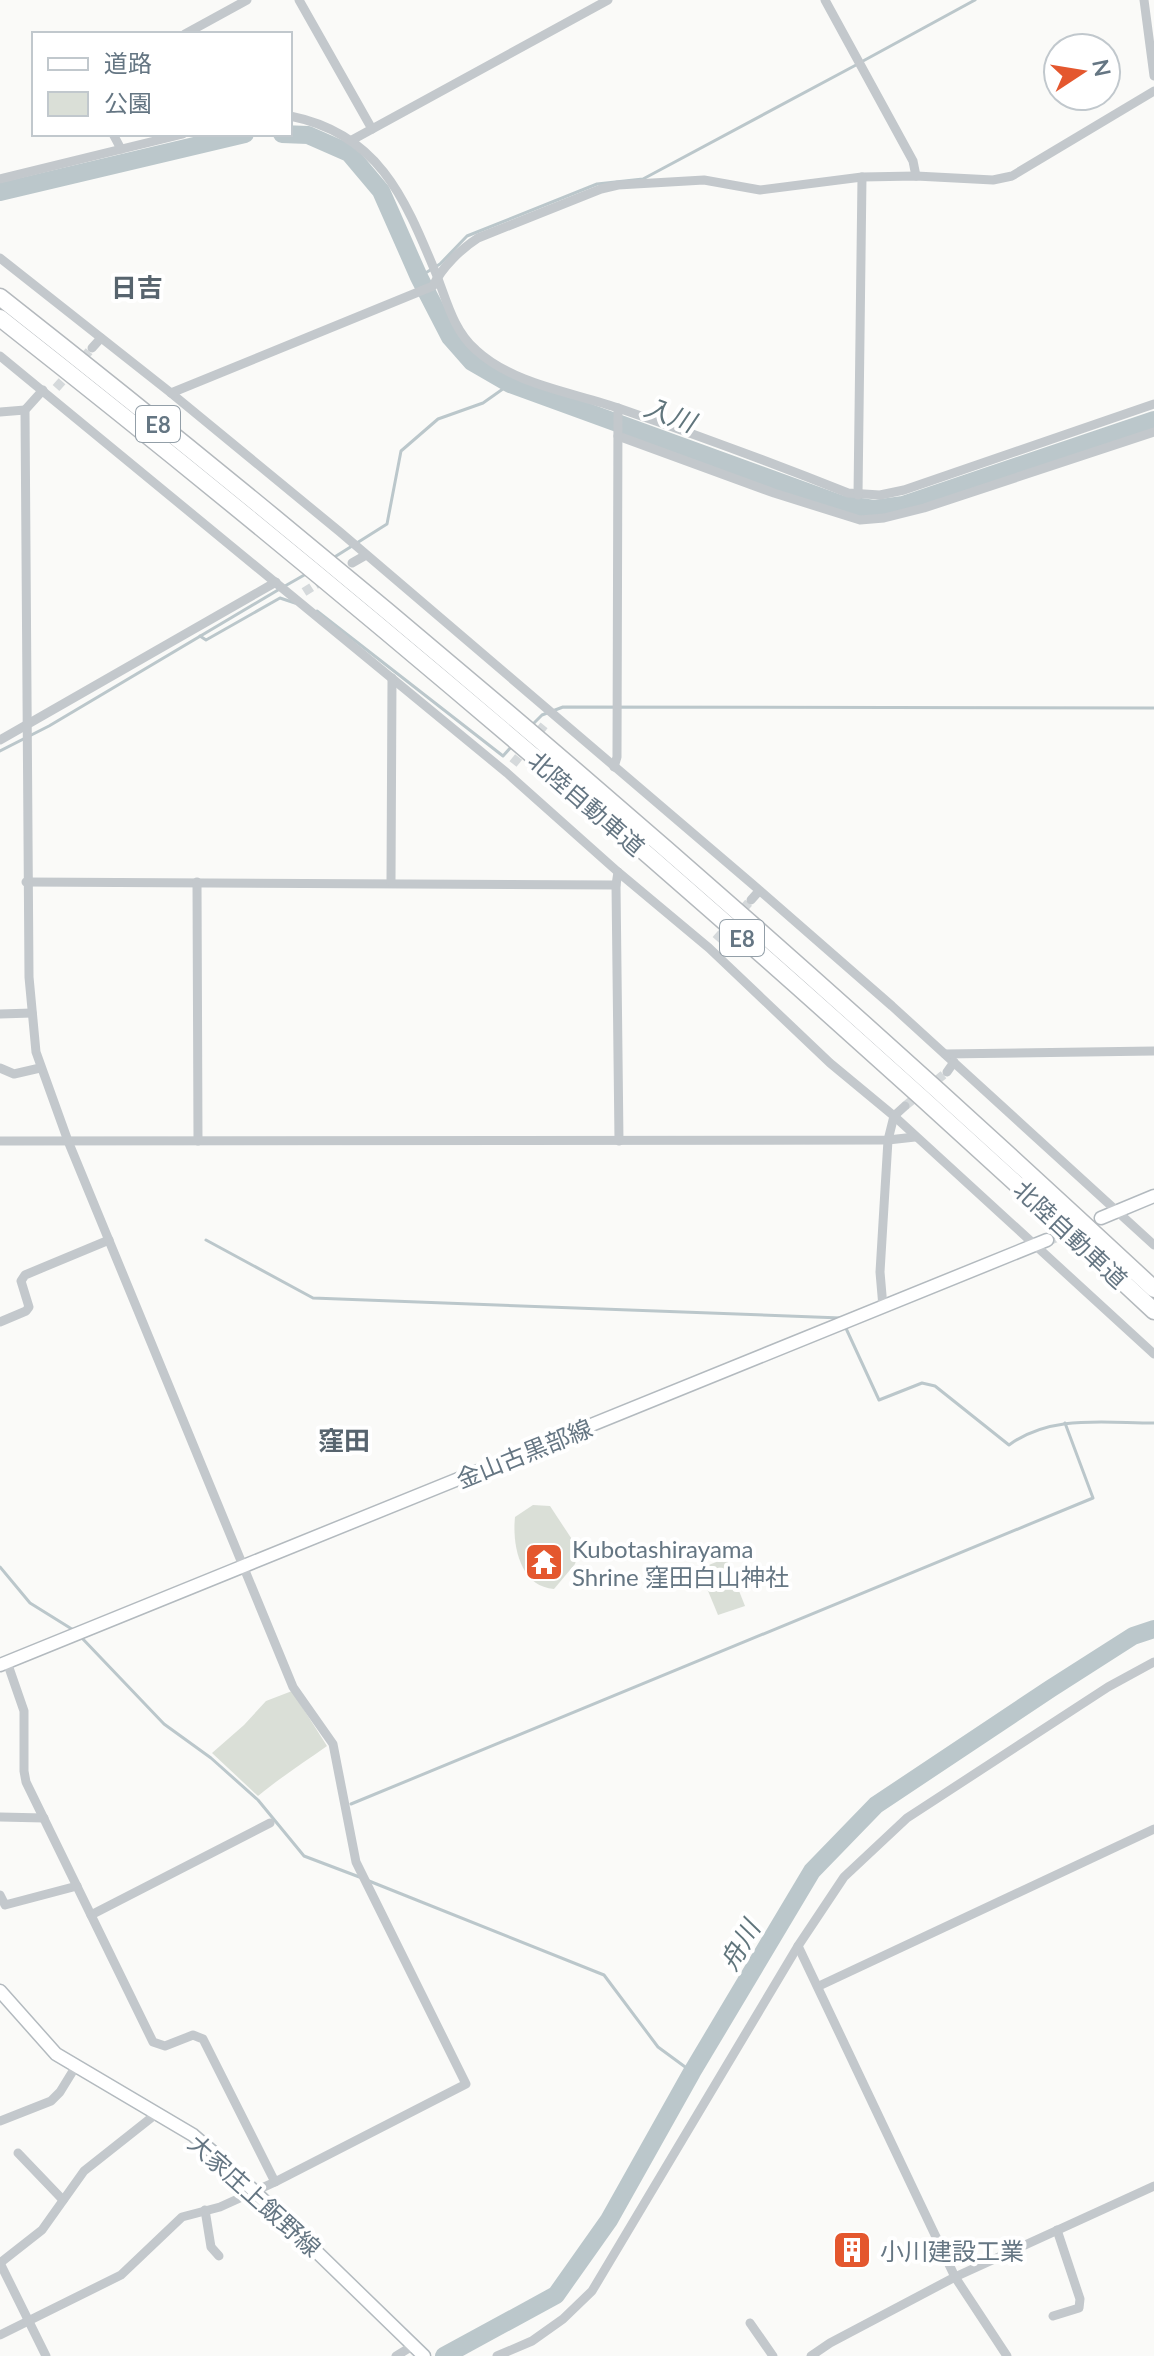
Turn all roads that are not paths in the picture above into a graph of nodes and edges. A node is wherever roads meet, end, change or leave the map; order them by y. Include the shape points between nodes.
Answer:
1 (247, 0) edge
2 (299, 0) edge
3 (608, 0) edge
4 (825, 0) edge
5 (1144, 0) edge
6 (189, 32) edge
7 (1154, 76) edge
8 (1154, 91) edge
9 (292, 116) edge
10 (372, 129) junction
11 (114, 136) edge
12 (175, 136) edge
13 (352, 140) junction
14 (121, 149) junction
15 (916, 176) junction
16 (862, 177) junction
17 (0, 179) edge
18 (0, 258) edge
19 (435, 282) junction
20 (0, 297) edge
21 (0, 318) edge
22 (101, 338) junction
23 (92, 348) tunnel mouth
24 (0, 356) edge
25 (49, 391) junction
26 (171, 393) junction
27 (1154, 404) edge
28 (618, 408) junction
29 (25, 410) junction
30 (0, 412) edge
31 (1154, 432) edge
32 (618, 436) junction
33 (858, 495) junction
34 (366, 555) junction
35 (352, 563) dead end
36 (276, 582) junction
37 (392, 678) junction
38 (26, 726) junction
39 (0, 740) edge
40 (614, 767) junction
41 (618, 872) junction
42 (26, 882) junction
43 (197, 882) junction
44 (391, 882) junction
45 (616, 885) junction
46 (759, 891) junction
47 (751, 900) tunnel mouth
48 (32, 1013) junction
49 (0, 1014) edge
50 (1154, 1051) edge
51 (945, 1054) junction
52 (954, 1062) junction
53 (0, 1068) edge
54 (40, 1068) junction
55 (947, 1072) tunnel mouth
56 (905, 1106) tunnel mouth
57 (894, 1116) junction
58 (915, 1137) junction
59 (888, 1140) junction
60 (0, 1141) edge
61 (68, 1141) junction
62 (198, 1141) junction
63 (619, 1141) junction
64 (1154, 1196) edge
65 (1118, 1210) junction
66 (1101, 1218) tunnel mouth
67 (109, 1240) junction
68 (1047, 1240) tunnel mouth
69 (1034, 1245) junction
70 (1154, 1245) edge
71 (1154, 1289) edge
72 (883, 1307) junction
73 (1154, 1311) edge
74 (0, 1322) edge
75 (1154, 1354) edge
76 (243, 1567) junction
77 (1154, 1662) edge
78 (3, 1664) edge
79 (0, 1817) edge
80 (44, 1818) junction
81 (270, 1823) dead end
82 (1154, 1829) edge
83 (77, 1886) junction
84 (0, 1895) edge
85 (91, 1915) junction
86 (798, 1946) junction
87 (819, 1986) junction
88 (2, 1997) edge
89 (76, 2066) junction
90 (156, 2114) junction
91 (0, 2121) edge
92 (18, 2153) dead end
93 (275, 2182) junction
94 (1154, 2186) edge
95 (254, 2190) junction
96 (63, 2200) junction
97 (205, 2210) junction
98 (1057, 2230) junction
99 (219, 2256) dead end
100 (0, 2263) edge
101 (955, 2277) junction
102 (1053, 2316) dead end
103 (28, 2320) junction
104 (750, 2323) dead end
105 (0, 2335) edge
106 (414, 2345) junction
107 (46, 2356) edge
108 (396, 2356) edge
109 (424, 2356) edge
110 (497, 2356) edge
111 (773, 2356) edge
112 (811, 2356) edge
113 (1007, 2356) edge

1 - 6 street
2 - 10 street
3 - 10 street
4 - 15 street via 913,161
5 - 7 street
8 - 15 street via 1012,176
9 - 13 street via 318,122
10 - 13 street
11 - 14 street
12 - 14 street
13 - 19 street via 372,156 398,191
14 - 17 street
15 - 16 street
16 - 19 street via 760,190 704,180 601,189 478,238
16 - 33 street
18 - 22 street
19 - 26 street via 411,297
19 - 28 street via 458,329 498,368
20 - 71 highway, 北陸自動車道 / E8 via 569,765
21 - 73 highway, 北陸自動車道 / E8 via 509,737 740,937
22 - 23 street
22 - 26 street
24 - 25 street
25 - 29 street
25 - 36 street
26 - 34 street
27 - 33 street via 904,490
28 - 32 street
28 - 33 street
29 - 30 street
29 - 38 street
31 - 32 street via 913,512 860,520
32 - 40 street
34 - 35 street
34 - 40 street via 550,719
36 - 37 street via 300,595
36 - 38 street
37 - 41 street via 510,768
37 - 44 street
38 - 39 street
38 - 42 street
40 - 46 street
41 - 45 street
41 - 57 street via 712,944 830,1063
42 - 43 street
42 - 48 street
43 - 44 street
43 - 62 street
44 - 45 street
45 - 63 street
46 - 47 street
46 - 51 street
48 - 49 street
48 - 54 street
50 - 51 street
51 - 52 street
52 - 55 street
52 - 65 street
53 - 54 street via 14,1074
54 - 61 street
56 - 57 street
57 - 58 street
57 - 59 street
58 - 59 street
58 - 69 street
59 - 63 street
59 - 72 street via 880,1272
60 - 61 street
61 - 62 street
61 - 67 street
62 - 63 street
64 - 65 main road
65 - 66 main road
65 - 70 street
67 - 74 street via 25,1275 21,1281 29,1307
67 - 76 street
68 - 69 main road, 金山古黒部線
69 - 72 main road, 金山古黒部線
69 - 75 street
72 - 76 main road, 金山古黒部線
76 - 78 main road, 金山古黒部線
76 - 93 street via 293,1687 333,1744 356,1862 466,2084
77 - 86 street via 907,1818 844,1877
78 - 80 street via 24,1711 26,1782
79 - 80 street
80 - 83 street
81 - 85 street
82 - 87 street
83 - 84 street via 5,1905
83 - 85 street
85 - 93 street via 153,2042 165,2046 193,2035 203,2039
86 - 87 street
86 - 110 street via 592,2291 532,2341
87 - 101 street
88 - 89 main road, 大家庄上飯野線 via 56,2054
89 - 90 main road, 大家庄上飯野線
89 - 91 street via 51,2101
90 - 95 main road, 大家庄上飯野線 via 193,2135
90 - 96 street via 84,2171
92 - 96 street
93 - 95 street
94 - 98 street
95 - 97 street
95 - 106 main road, 大家庄上飯野線
96 - 100 street via 42,2230
97 - 99 street via 211,2247
97 - 103 street via 182,2217 121,2275
98 - 101 street
98 - 102 street via 1080,2299 1079,2308
100 - 103 street
101 - 112 street
101 - 113 street
103 - 105 street
103 - 107 street
104 - 111 street
106 - 108 street
106 - 109 main road, 大家庄上飯野線

